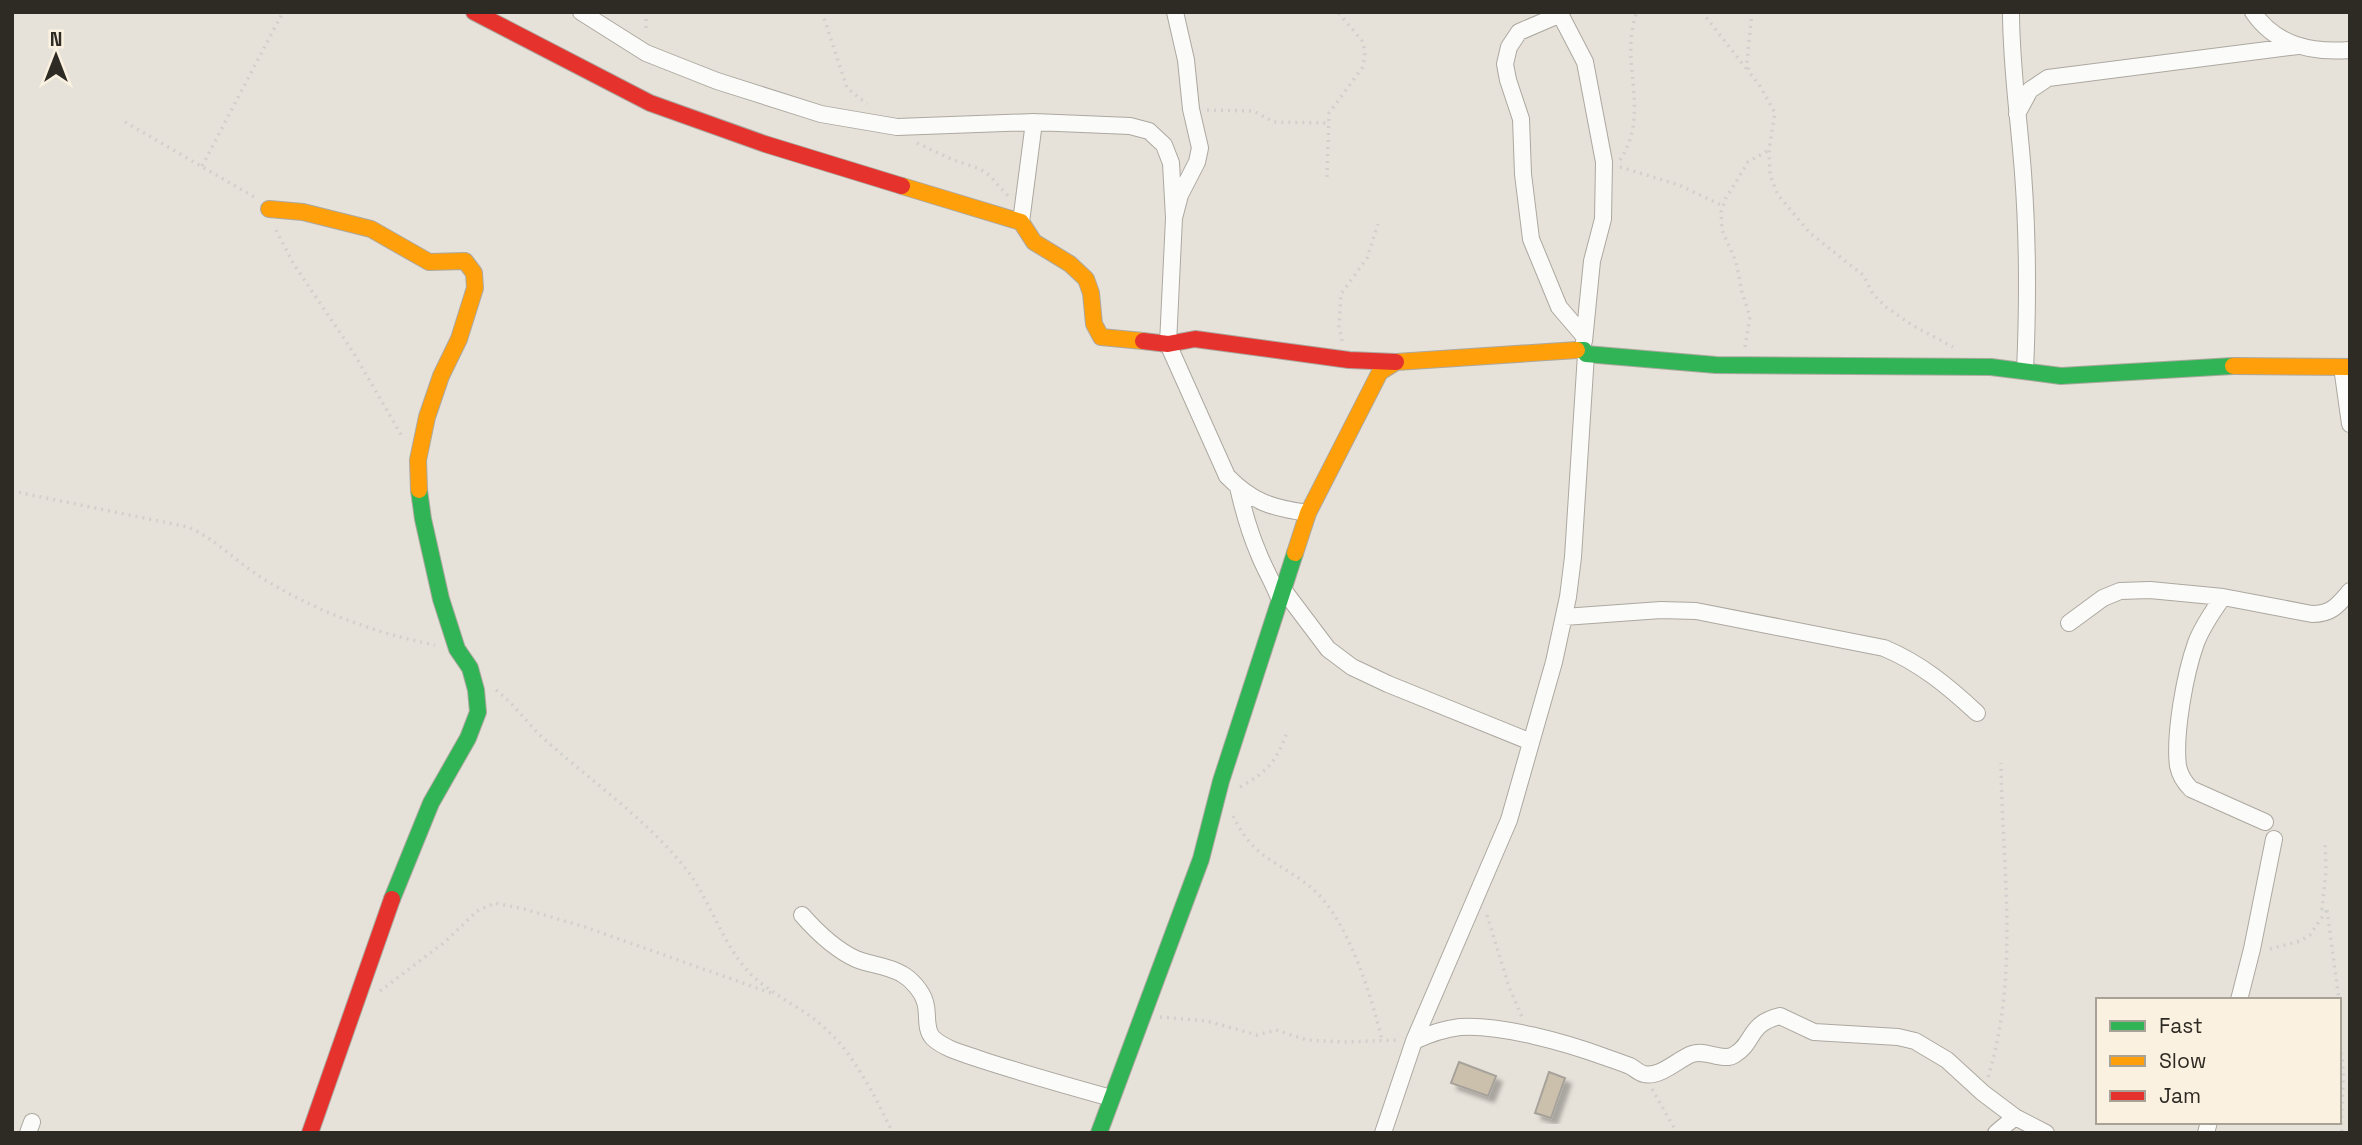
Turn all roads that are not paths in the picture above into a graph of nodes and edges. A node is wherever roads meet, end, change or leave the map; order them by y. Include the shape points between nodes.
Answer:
1 (474, 12) edge
2 (581, 12) edge
3 (1175, 12) edge
4 (2011, 12) edge
5 (2253, 12) edge
6 (1560, 13) edge
7 (2298, 46) junction
8 (2350, 50) edge
9 (2017, 114) junction
10 (1034, 122) junction
11 (269, 209) road end
12 (1021, 216) junction
13 (1174, 218) junction
14 (1168, 344) junction
15 (1585, 346) junction
16 (1396, 362) junction
17 (2346, 367) edge
18 (2025, 371) junction
19 (2350, 424) edge
20 (1238, 487) junction
21 (1308, 513) junction
22 (2350, 591) edge
23 (1281, 593) junction
24 (2223, 597) junction
25 (1564, 617) junction
26 (2069, 623) dead end
27 (1977, 713) dead end
28 (1531, 742) junction
29 (2265, 822) dead end
30 (2274, 839) dead end
31 (802, 915) dead end
32 (2239, 998) edge
33 (1414, 1041) junction
34 (1111, 1098) junction
35 (2015, 1117) junction
36 (310, 1133) edge
37 (1099, 1133) edge
38 (1383, 1133) edge
39 (1996, 1133) edge
40 (2046, 1133) edge

1 - 12 street via 650,103 765,144
2 - 10 street via 646,53 821,114 897,127
3 - 13 street via 1199,154
4 - 9 street
5 - 7 street via 2268,30
6 - 15 street via 1585,62 1604,162 1603,219 1592,261
6 - 15 street via 1519,32 1505,64 1521,119 1531,239 1559,307
7 - 8 street via 2312,51
7 - 9 street via 2048,78 2030,90
9 - 18 street via 2029,283
10 - 12 street
10 - 13 street via 1130,126 1149,131 1164,145 1171,163
11 - 36 street via 303,212 371,229 422,259 465,261 474,273 475,288 427,417 418,460 419,489 441,599 457,649 470,668 478,712 413,843
12 - 14 street via 1037,244 1085,277 1093,293 1095,329 1100,336
13 - 14 street
14 - 16 street via 1195,340
14 - 20 street via 1227,476
15 - 16 street
15 - 18 street via 1741,365
15 - 25 street via 1573,557
16 - 21 street via 1380,372
17 - 18 street via 2206,366 2061,376
17 - 19 street
20 - 21 street via 1256,500
20 - 23 street via 1259,555
21 - 23 street
22 - 24 street via 2325,614
23 - 28 street via 1328,649 1352,667
23 - 34 street via 1201,859
24 - 26 street via 2120,592 2103,598
24 - 29 street via 2196,642 2190,662 2177,741 2178,767 2190,789
25 - 27 street via 1696,611 1884,648 1909,659
25 - 28 street
28 - 33 street via 1509,820
30 - 32 street
31 - 34 street via 839,949 902,974 917,987 925,1001 930,1035 936,1041 1013,1070
33 - 35 street via 1462,1027 1527,1035 1605,1057 1645,1075 1692,1054 1735,1055 1755,1028 1780,1016 1814,1032 1915,1041 1947,1060
33 - 38 street
34 - 37 street
35 - 39 street
35 - 40 street

